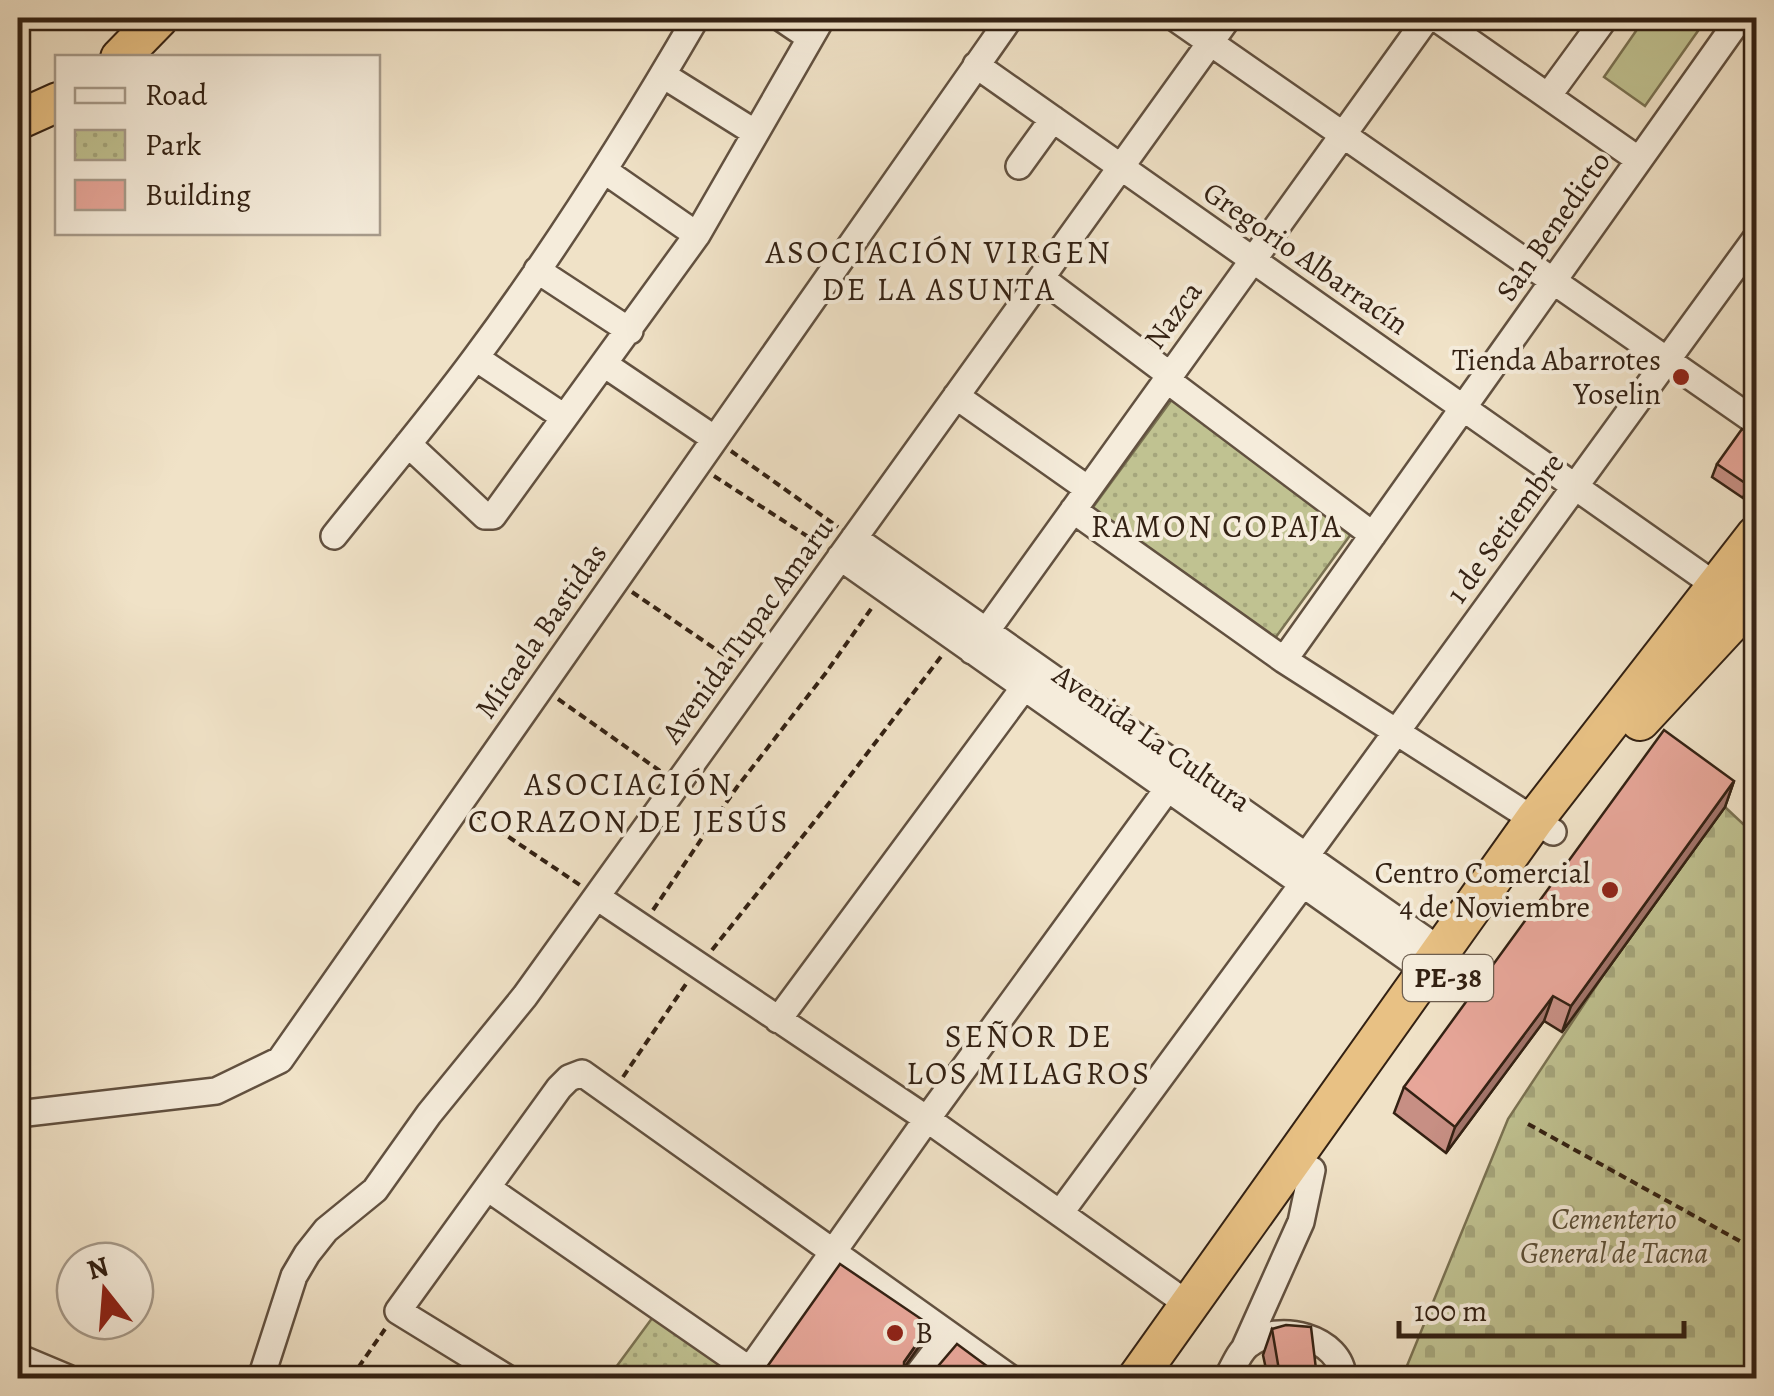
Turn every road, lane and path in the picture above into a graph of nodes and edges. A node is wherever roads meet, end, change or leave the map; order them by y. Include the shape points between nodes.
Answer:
1 (159, 18) edge
2 (696, 18) edge
3 (781, 18) edge
4 (1010, 18) edge
5 (1175, 18) edge
6 (1228, 18) edge
7 (1428, 18) edge
8 (1436, 18) edge
9 (1605, 18) edge
10 (815, 27) edge
11 (1739, 28) edge
12 (1210, 42) junction
13 (123, 55) edge
14 (976, 65) junction
15 (662, 75) junction
16 (1548, 96) junction
17 (55, 103) edge
18 (1053, 119) junction
19 (18, 120) edge
20 (754, 132) junction
21 (1344, 134) junction
22 (1640, 160) junction
23 (1019, 166) dead end
24 (1121, 167) junction
25 (605, 171) junction
26 (697, 235) junction
27 (1756, 238) edge
28 (1253, 260) junction
29 (537, 270) junction
30 (1041, 278) junction
31 (1554, 281) junction
32 (630, 331) junction
33 (476, 358) junction
34 (1668, 360) junction
35 (604, 364) junction
36 (1169, 378) junction
37 (956, 396) junction
38 (1463, 408) junction
39 (564, 417) junction
40 (1756, 422) edge
41 (715, 440) junction
42 (408, 444) junction
43 (697, 465) junction
44 (1575, 487) junction
45 (1081, 500) junction
46 (1373, 535) junction
47 (1756, 535) edge
48 (334, 536) dead end
49 (847, 548) junction
50 (616, 581) junction
51 (884, 588) junction
52 (1739, 596) edge
53 (971, 640) junction
54 (1284, 660) junction
55 (755, 676) junction
56 (1032, 678) junction
57 (542, 687) junction
58 (1398, 731) junction
59 (1174, 778) junction
60 (678, 784) junction
61 (460, 804) junction
62 (1544, 825) junction
63 (1309, 868) junction
64 (596, 897) junction
65 (642, 926) junction
66 (1434, 961) junction
67 (700, 964) junction
68 (778, 1020) junction
69 (612, 1094) junction
70 (18, 1114) edge
71 (927, 1118) junction
72 (1528, 1124) dead end
73 (1312, 1170) junction
74 (489, 1189) junction
75 (1061, 1212) junction
76 (1756, 1250) edge
77 (832, 1252) junction
78 (1189, 1305) junction
79 (398, 1311) junction
80 (948, 1335) junction
81 (1245, 1347) junction
82 (18, 1357) edge
83 (747, 1374) edge
84 (65, 1378) edge
85 (260, 1378) edge
86 (351, 1378) edge
87 (507, 1378) edge
88 (915, 1378) edge
89 (1010, 1378) edge
90 (1137, 1378) edge
91 (1163, 1378) edge
92 (1228, 1378) edge
93 (1343, 1378) edge

1 - 13 highway
2 - 15 street
3 - 10 street
4 - 14 street, Micaela Bastidas
5 - 12 street
6 - 12 street, Avenida Tupac Amaru
7 - 21 street, Nazca
8 - 16 street
9 - 16 street
10 - 20 street
11 - 22 street, San Benedicto
12 - 21 street
12 - 24 street, Avenida Tupac Amaru
14 - 18 street, Gregorio Albarracín
14 - 41 street, Micaela Bastidas
15 - 20 street
15 - 25 street
16 - 22 street
17 - 19 highway
18 - 23 street
18 - 24 street, Gregorio Albarracín
20 - 26 street
21 - 28 street, Nazca
21 - 31 street
22 - 31 street, San Benedicto
24 - 28 street, Gregorio Albarracín
24 - 30 street, Avenida Tupac Amaru
25 - 26 street
25 - 29 street
26 - 32 street
27 - 34 street, 1 de Setiembre
28 - 36 street, Nazca
28 - 38 street, Gregorio Albarracín
29 - 32 street
29 - 33 street
30 - 36 street
30 - 37 street, Avenida Tupac Amaru
31 - 34 street
31 - 38 street, San Benedicto
32 - 35 street
33 - 39 street
33 - 42 street
34 - 40 street
34 - 44 street, 1 de Setiembre
35 - 39 street
35 - 41 street
36 - 45 street, Nazca
36 - 46 street
37 - 45 street
37 - 49 street, Avenida Tupac Amaru
38 - 44 street, Gregorio Albarracín
38 - 46 street, San Benedicto
39 - 42 street via 489,517
41 - 43 street, Micaela Bastidas
41 - 49 path
42 - 48 street
43 - 49 path
43 - 50 street, Micaela Bastidas
44 - 52 street, Gregorio Albarracín
44 - 58 street, 1 de Setiembre
45 - 53 street, Nazca
45 - 54 street
46 - 54 street, San Benedicto
47 - 52 highway, PE-38
49 - 51 street, Avenida La Cultura
49 - 53 street, Avenida La Cultura
49 - 55 street, Avenida Tupac Amaru
50 - 55 path
50 - 57 street, Micaela Bastidas
51 - 53 street, Avenida La Cultura
51 - 65 path
52 - 62 highway, PE-38
53 - 56 street, Avenida La Cultura
53 - 67 path
54 - 58 street
55 - 60 street, Avenida Tupac Amaru
56 - 59 street, Avenida La Cultura
56 - 68 street
57 - 60 path
57 - 61 street, Micaela Bastidas
58 - 62 street
58 - 63 street, 1 de Setiembre
59 - 63 street, Avenida La Cultura
59 - 71 street
60 - 64 street, Avenida Tupac Amaru
61 - 64 path
61 - 70 street, Micaela Bastidas via 280,1060 216,1091
62 - 66 highway, PE-38
62 - 73 highway, PE-38
63 - 66 street, Avenida La Cultura
63 - 75 street, 1 de Setiembre
64 - 65 street
64 - 85 street, Avenida Tupac Amaru via 375,1190 307,1254
65 - 67 street
66 - 78 highway, PE-38
67 - 68 street
67 - 69 path
68 - 71 street
69 - 74 street via 582,1072 568,1078
69 - 77 street
71 - 75 street
71 - 77 street
72 - 76 path
73 - 81 street via 1301,1222
73 - 91 highway, PE-38
74 - 79 street
74 - 83 street
75 - 78 street
77 - 80 street
77 - 83 street
78 - 90 highway, PE-38
79 - 86 path
79 - 87 street
80 - 88 street
80 - 89 street
81 - 92 street
81 - 93 street via 1274,1334 1308,1338 1338,1361
82 - 84 street

